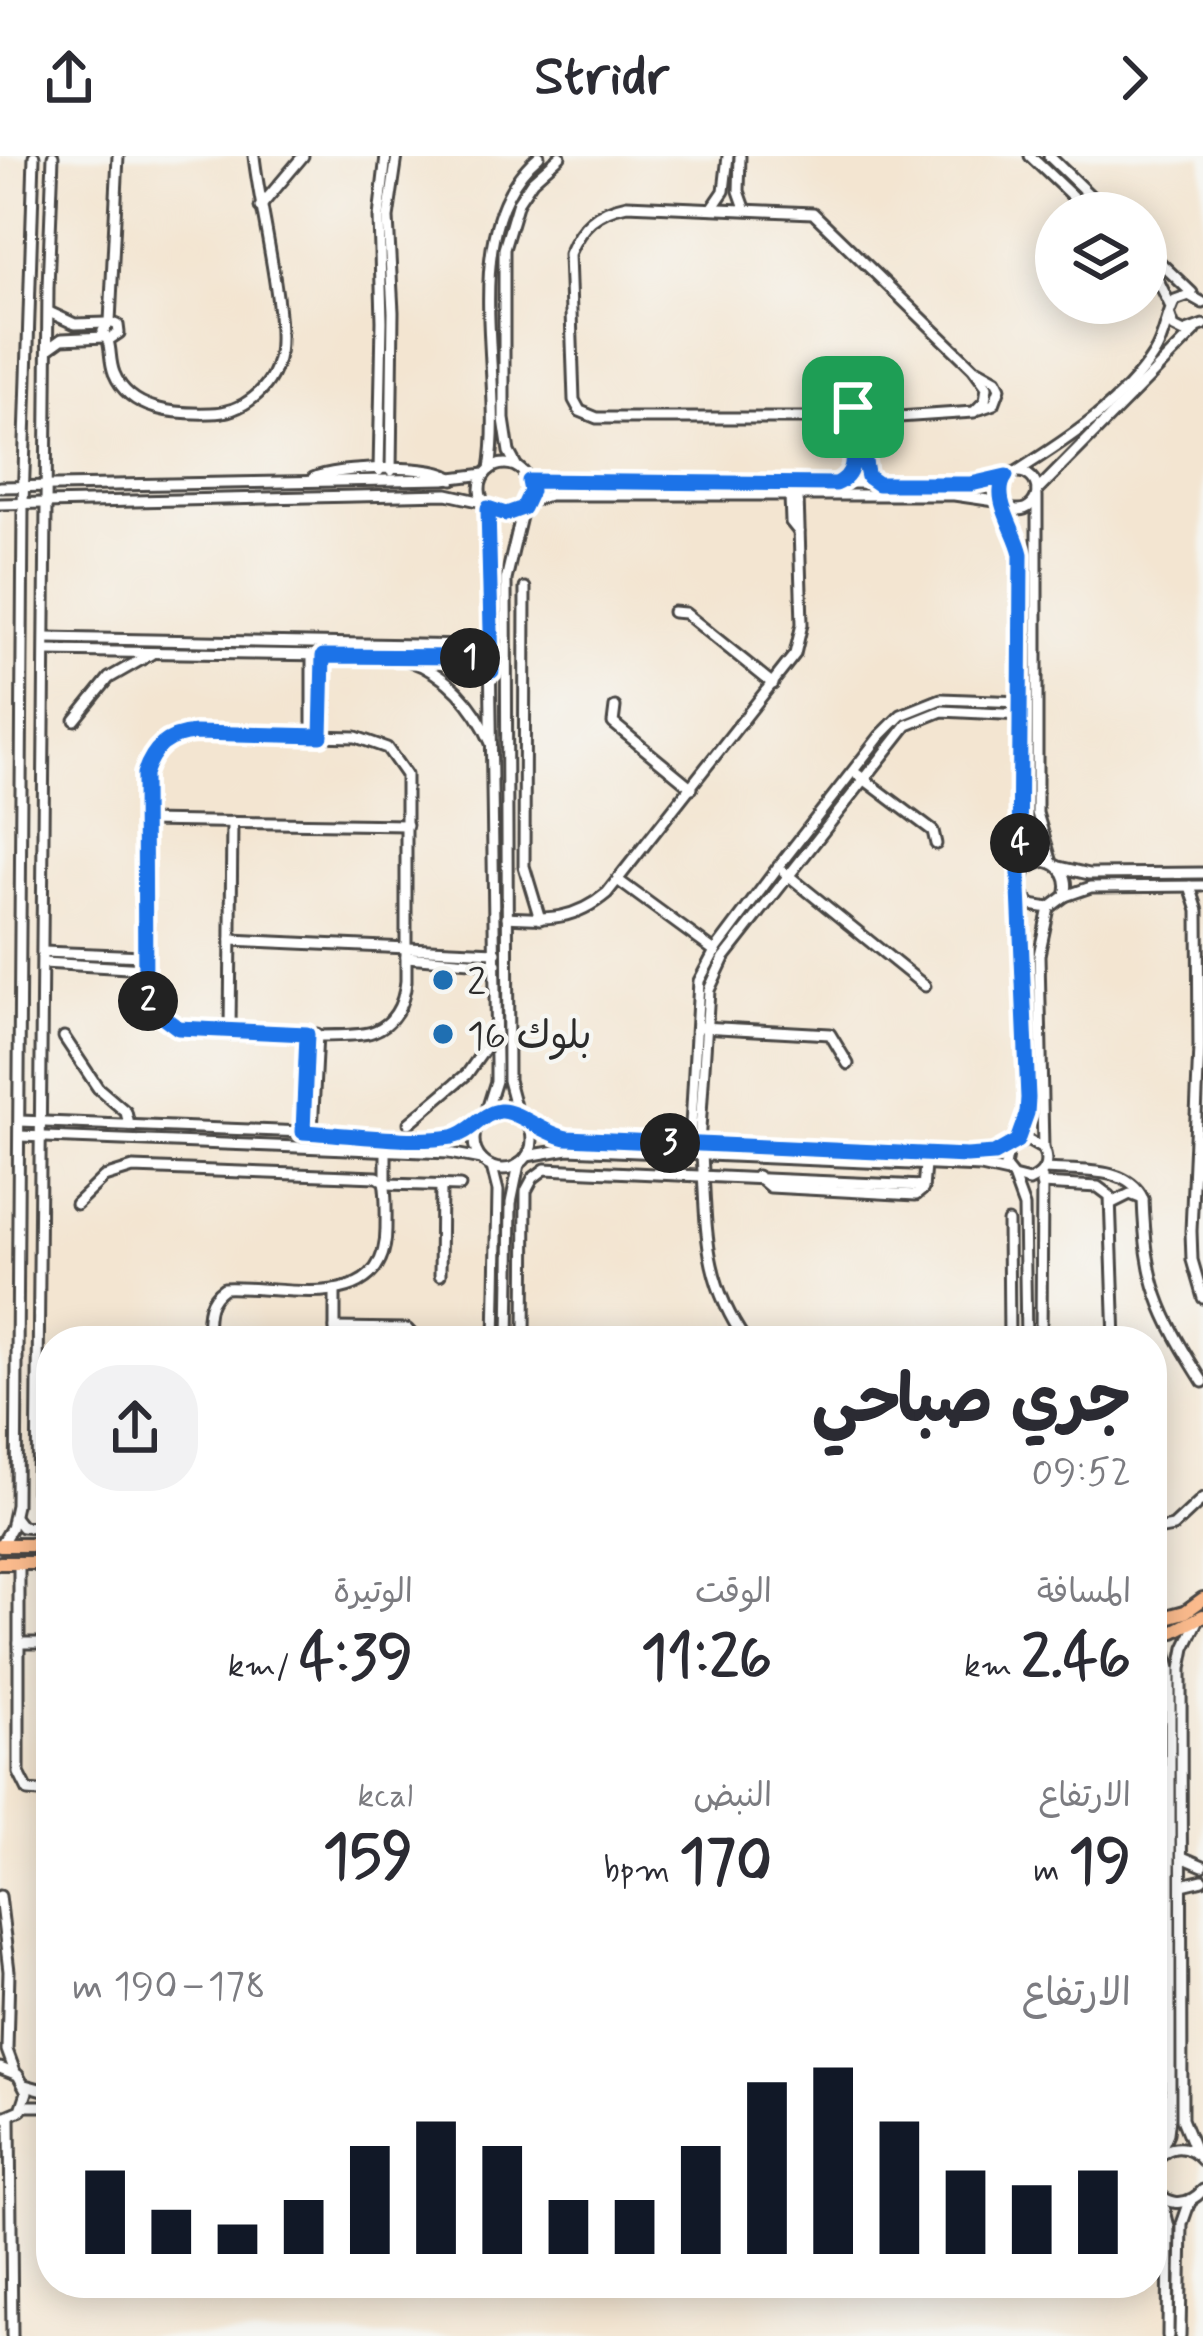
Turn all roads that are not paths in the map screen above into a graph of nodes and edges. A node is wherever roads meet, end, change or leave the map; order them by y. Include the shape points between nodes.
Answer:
1 (34, 156) edge
2 (53, 156) edge
3 (118, 156) edge
4 (254, 156) edge
5 (303, 156) edge
6 (386, 156) edge
7 (398, 156) edge
8 (539, 156) edge
9 (560, 156) edge
10 (728, 156) edge
11 (740, 156) edge
12 (1030, 156) edge
13 (1049, 156) edge
14 (1068, 192) edge
15 (1086, 192) edge
16 (33, 197) junction
17 (51, 198) junction
18 (260, 207) junction
19 (712, 207) junction
20 (745, 208) junction
21 (384, 241) junction
22 (1167, 269) edge
23 (1200, 300) edge
24 (1167, 304) edge
25 (48, 311) junction
26 (1170, 312) junction
27 (108, 323) junction
28 (1201, 327) edge
29 (108, 338) junction
30 (48, 350) junction
31 (847, 421) junction
32 (866, 423) junction
33 (517, 466) junction
34 (385, 471) junction
35 (488, 472) junction
36 (1011, 474) junction
37 (454, 479) junction
38 (309, 480) junction
39 (529, 481) junction
40 (836, 484) junction
41 (878, 484) junction
42 (101, 485) junction
43 (47, 486) junction
44 (0, 487) edge
45 (24, 487) junction
46 (1037, 493) junction
47 (794, 496) junction
48 (103, 502) junction
49 (47, 503) junction
50 (0, 504) edge
51 (23, 504) junction
52 (1003, 504) junction
53 (486, 505) junction
54 (525, 505) junction
55 (525, 588) dead end
56 (674, 612) dead end
57 (46, 638) junction
58 (90, 638) junction
59 (493, 640) junction
60 (46, 651) junction
61 (91, 652) junction
62 (154, 653) junction
63 (318, 656) junction
64 (397, 657) junction
65 (492, 671) junction
66 (772, 684) junction
67 (956, 698) junction
68 (1022, 702) junction
69 (615, 706) dead end
70 (956, 711) junction
71 (1022, 715) junction
72 (75, 719) dead end
73 (316, 736) junction
74 (493, 748) junction
75 (857, 774) junction
76 (692, 788) junction
77 (145, 821) junction
78 (232, 822) junction
79 (407, 825) junction
80 (936, 844) dead end
81 (500, 848) junction
82 (1055, 864) junction
83 (782, 871) junction
84 (1203, 873) edge
85 (1022, 874) junction
86 (619, 880) junction
87 (1190, 886) junction
88 (1203, 886) edge
89 (1019, 889) junction
90 (1064, 896) junction
91 (1049, 908) junction
92 (507, 917) junction
93 (540, 920) junction
94 (1201, 922) edge
95 (231, 940) junction
96 (406, 952) junction
97 (719, 954) junction
98 (144, 956) junction
99 (44, 958) junction
100 (496, 958) junction
101 (145, 969) junction
102 (925, 986) dead end
103 (702, 1027) junction
104 (230, 1031) junction
105 (496, 1033) junction
106 (312, 1034) junction
107 (64, 1036) dead end
108 (848, 1064) dead end
109 (485, 1116) junction
110 (521, 1117) junction
111 (20, 1121) junction
112 (42, 1122) junction
113 (409, 1123) dead end
114 (99, 1124) junction
115 (129, 1125) junction
116 (477, 1126) junction
117 (308, 1132) junction
118 (20, 1136) junction
119 (42, 1137) junction
120 (98, 1138) junction
121 (130, 1139) junction
122 (1012, 1145) junction
123 (1043, 1149) junction
124 (381, 1150) junction
125 (696, 1150) junction
126 (481, 1159) junction
127 (523, 1160) junction
128 (1203, 1163) edge
129 (925, 1165) junction
130 (492, 1167) junction
131 (134, 1168) junction
132 (1074, 1172) junction
133 (700, 1174) junction
134 (1011, 1175) junction
135 (1043, 1175) junction
136 (382, 1180) junction
137 (1201, 1181) edge
138 (441, 1185) junction
139 (460, 1186) dead end
140 (1074, 1186) junction
141 (1143, 1198) junction
142 (1112, 1203) junction
143 (76, 1204) dead end
144 (1008, 1222) dead end
145 (440, 1275) dead end
146 (1008, 1276) junction
147 (1025, 1276) junction
148 (334, 1290) junction
149 (1203, 1298) edge
150 (40, 1326) edge
151 (207, 1326) edge
152 (335, 1326) edge
153 (496, 1326) edge
154 (509, 1326) edge
155 (525, 1326) edge
156 (736, 1326) edge
157 (1009, 1326) edge
158 (1026, 1326) edge
159 (1041, 1326) edge
160 (1115, 1326) edge
161 (1203, 1382) edge
162 (1203, 1498) edge
163 (15, 1518) junction
164 (36, 1525) edge
165 (1167, 1528) edge
166 (0, 1545) edge
167 (36, 1545) edge
168 (0, 1563) edge
169 (19, 1563) junction
170 (36, 1563) edge
171 (1203, 1599) edge
172 (1201, 1617) edge
173 (1167, 1622) edge
174 (1167, 1631) edge
175 (19, 1643) junction
176 (36, 1643) edge
177 (1167, 1655) edge
178 (1183, 1658) junction
179 (1170, 1666) junction
180 (36, 1791) edge
181 (1182, 1857) junction
182 (1203, 1866) edge
183 (1203, 1880) edge
184 (1182, 1885) junction
185 (0, 1896) edge
186 (0, 2068) edge
187 (15, 2072) junction
188 (25, 2085) junction
189 (36, 2088) edge
190 (24, 2106) junction
191 (36, 2106) edge
192 (5, 2119) edge
193 (1167, 2125) edge
194 (1167, 2154) edge
195 (1201, 2158) edge
196 (1203, 2190) edge
197 (1167, 2198) edge
198 (1190, 2201) junction
199 (1167, 2225) edge
200 (13, 2336) edge
201 (1168, 2336) edge
202 (1180, 2336) edge

1 - 16 street
2 - 17 street
3 - 27 street
4 - 18 street
5 - 18 street
6 - 21 street
7 - 21 street
8 - 35 street via 514,183 492,242
9 - 33 street via 518,202 504,249 504,419
10 - 19 street via 724,190
11 - 20 street
12 - 14 street
13 - 15 street
16 - 17 street
16 - 45 street
17 - 25 street
18 - 29 street via 279,356 258,394 219,413 158,410 124,389
19 - 20 street
19 - 31 street via 611,208 576,237 569,254 580,411 597,418
20 - 32 street via 813,213 987,387 974,412
21 - 34 street
22 - 23 street
23 - 26 street via 1181,296
24 - 26 street
25 - 27 street via 61,321
25 - 30 street
26 - 28 street via 1179,330
26 - 36 street via 1142,370 1073,435
27 - 29 street via 119,333
28 - 46 street
29 - 30 street via 62,339
30 - 43 street
31 - 32 street
31 - 32 street via 857,406
31 - 40 street via 851,469
32 - 41 street via 866,470
33 - 35 street
33 - 39 street
34 - 37 street via 439,470
34 - 38 street
35 - 37 street
35 - 53 street via 481,482
36 - 41 street via 971,484
36 - 46 street via 1028,475
36 - 52 street via 998,491
37 - 38 street
38 - 42 street
39 - 40 street
39 - 54 street
40 - 41 street
42 - 43 street
42 - 48 street
43 - 45 street
43 - 49 street
44 - 45 street
45 - 51 street
46 - 52 street via 1019,511
46 - 82 street via 1037,814
47 - 52 street via 954,495
47 - 54 street via 548,495
47 - 66 street via 800,639
48 - 49 street
48 - 53 street via 448,494
49 - 51 street
49 - 57 street
50 - 51 street
51 - 111 street
52 - 68 street via 1021,554
53 - 54 street via 506,514
53 - 59 street
54 - 81 street via 506,580
55 - 93 street via 524,866
56 - 66 street
57 - 58 street
57 - 60 street
58 - 59 street via 472,646
58 - 61 street
59 - 65 street
60 - 61 street
60 - 99 street
61 - 62 street
62 - 63 street
62 - 72 street via 109,677
63 - 64 street
63 - 73 street
64 - 65 street via 465,657
64 - 74 street via 456,690
65 - 74 street
66 - 76 street
67 - 68 street
67 - 70 street
67 - 75 street via 901,715
68 - 71 street
69 - 76 street via 613,723
70 - 71 street
70 - 75 street via 907,724
71 - 85 street
73 - 77 street via 195,733 162,742 144,774
73 - 79 street via 387,748 406,776
74 - 81 street
75 - 80 street via 933,831
75 - 83 street
76 - 86 street
77 - 78 street
77 - 98 street
78 - 79 street
78 - 95 street
79 - 96 street
81 - 92 street
81 - 100 street
82 - 84 street via 1089,874
82 - 85 street via 1038,861
82 - 90 street via 1066,880
83 - 97 street
83 - 102 street
85 - 89 street
86 - 93 street via 591,907
86 - 97 street
87 - 88 street
87 - 90 street via 1091,887
87 - 94 street
89 - 91 street via 1030,905
89 - 122 street via 1028,1098
90 - 91 street
91 - 123 street via 1039,955
92 - 93 street
92 - 110 street via 508,1080
94 - 137 street
95 - 96 street
95 - 104 street
96 - 100 street
96 - 106 street via 404,998 386,1025 355,1035
97 - 103 street
98 - 99 street
98 - 101 street
99 - 101 street
99 - 112 street
100 - 105 street
101 - 104 street via 145,993 163,1021
103 - 108 street via 830,1034
103 - 125 street
104 - 106 street
105 - 109 street via 496,1081
105 - 113 street via 450,1092
106 - 117 street
107 - 115 street
109 - 110 street via 501,1110
109 - 116 street
110 - 125 street via 567,1138
110 - 127 street via 532,1138
111 - 112 street
111 - 118 street
112 - 114 street
112 - 119 street
114 - 115 street
114 - 120 street
115 - 117 street
116 - 117 street via 450,1137
116 - 126 street
118 - 119 street
118 - 163 street
119 - 120 street
119 - 150 street
120 - 121 street
121 - 124 street
121 - 131 street
122 - 123 street via 1036,1142
122 - 125 street via 967,1156
122 - 134 street via 1004,1161
123 - 135 street
124 - 126 street
124 - 136 street
125 - 127 street via 554,1149
125 - 129 street
125 - 133 street
126 - 130 street
127 - 130 street
127 - 154 street via 511,1203
128 - 137 street
129 - 133 street via 923,1186
129 - 134 street
130 - 153 street
131 - 136 street
131 - 143 street via 104,1177
132 - 135 street
132 - 140 street
132 - 141 street via 1122,1176
133 - 155 street via 537,1174 525,1201
133 - 156 street via 714,1281
134 - 135 street
134 - 147 street via 1024,1207
135 - 140 street
135 - 159 street
136 - 138 street
136 - 148 street via 382,1262 354,1288
137 - 149 street via 1192,1260
138 - 139 street
138 - 145 street
140 - 142 street via 1098,1187
141 - 142 street via 1123,1195
141 - 161 street via 1156,1300
142 - 160 street
144 - 146 street
146 - 147 street
146 - 157 street
147 - 158 street
148 - 151 street via 224,1288 208,1306
148 - 152 street
162 - 165 street
163 - 164 street via 22,1527
163 - 166 street
166 - 167 main road
168 - 169 main road
169 - 170 main road
169 - 175 street
171 - 173 main road
172 - 174 main road
172 - 178 street
175 - 176 street
175 - 180 street via 20,1780
177 - 179 street
178 - 179 street
178 - 181 street
179 - 193 street
181 - 182 street
181 - 184 street
183 - 184 street
184 - 195 street via 1182,2119
185 - 187 street via 7,2050
186 - 187 street
187 - 188 street
188 - 189 street
188 - 190 street
190 - 191 street
190 - 192 street
192 - 200 street
194 - 195 street via 1179,2147
196 - 198 street
197 - 198 street
198 - 202 street via 1181,2224
199 - 201 street

